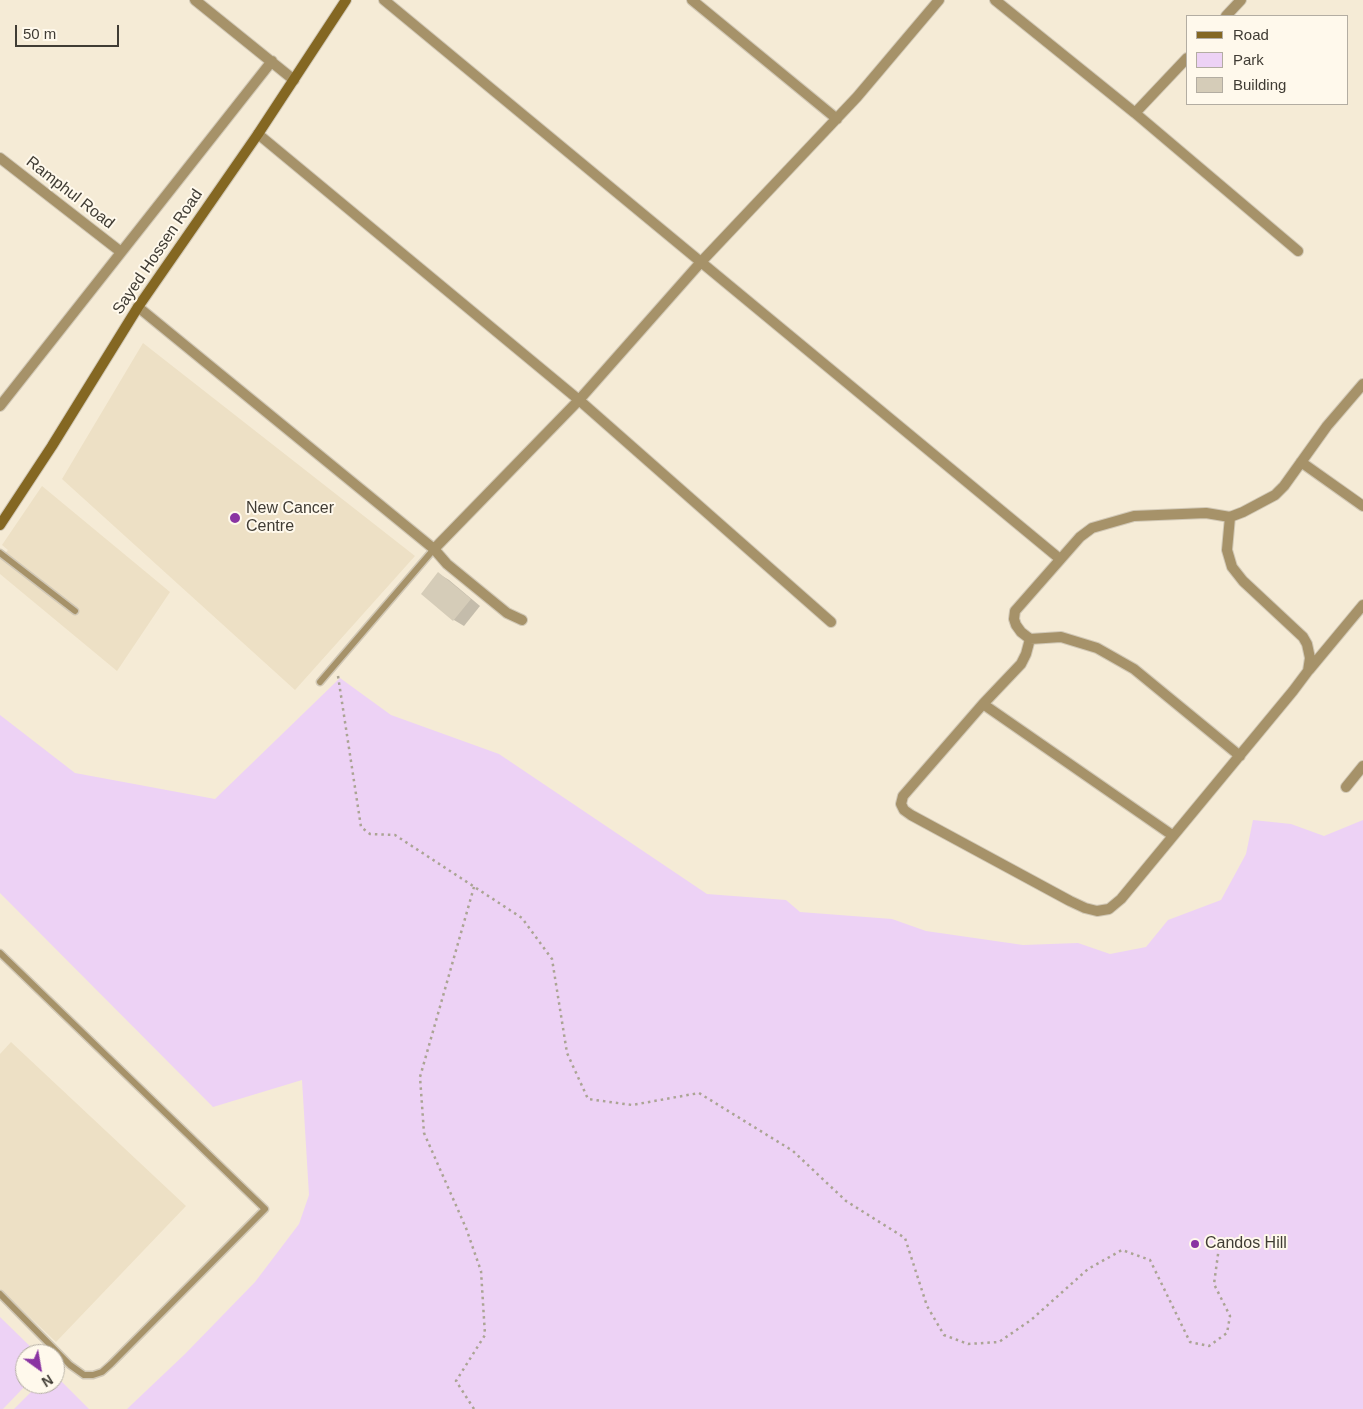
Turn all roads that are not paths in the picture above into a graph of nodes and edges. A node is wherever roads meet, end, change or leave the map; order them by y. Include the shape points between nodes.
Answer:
1 (195, 0) edge
2 (346, 0) edge
3 (384, 0) edge
4 (692, 0) edge
5 (939, 0) edge
6 (996, 0) edge
7 (1241, 0) edge
8 (1227, 15) edge
9 (1186, 59) edge
10 (272, 61) junction
11 (294, 80) junction
12 (1135, 113) junction
13 (837, 119) junction
14 (258, 134) junction
15 (0, 158) edge
16 (1298, 250) dead end
17 (121, 252) junction
18 (702, 262) junction
19 (138, 307) junction
20 (1361, 391) edge
21 (579, 400) junction
22 (0, 406) edge
23 (1301, 462) junction
24 (1363, 506) edge
25 (1230, 517) junction
26 (0, 525) edge
27 (434, 549) junction
28 (0, 553) edge
29 (1060, 559) junction
30 (1363, 605) edge
31 (75, 610) dead end
32 (522, 620) dead end
33 (831, 622) dead end
34 (1030, 639) junction
35 (1308, 671) junction
36 (320, 682) dead end
37 (983, 704) junction
38 (1240, 756) junction
39 (1363, 766) edge
40 (1346, 788) dead end
41 (1172, 835) junction
42 (0, 953) edge
43 (0, 1294) edge

1 - 10 street
2 - 11 main road, Sayed Hossen Road
3 - 18 street
4 - 13 street
5 - 13 street
6 - 12 street
7 - 8 street
9 - 12 street
10 - 11 street
10 - 17 street
11 - 14 main road, Sayed Hossen Road
12 - 16 street
13 - 18 street
14 - 19 main road, Sayed Hossen Road
14 - 21 street
15 - 17 street, Ramphul Road
17 - 22 street
18 - 21 street
18 - 29 street
19 - 26 main road, Sayed Hossen Road
19 - 27 street
20 - 23 street via 1327,426
21 - 27 street
21 - 33 street
23 - 24 street
23 - 25 street via 1275,495
25 - 29 street via 1206,513 1134,516 1092,528
25 - 35 street via 1227,550 1232,567 1303,637 1310,658
27 - 32 street via 447,564 507,613
27 - 36 lane
28 - 31 lane
29 - 34 street via 1015,611 1016,625
30 - 35 street
34 - 37 street via 1021,664
34 - 38 street via 1061,637 1097,648 1134,669
35 - 38 street
37 - 41 street
37 - 41 street via 903,796 901,804 904,810 1070,901 1097,911 1109,909 1121,899
38 - 41 street
39 - 40 street
42 - 43 lane via 265,1209 111,1364 93,1375 84,1375 70,1364

